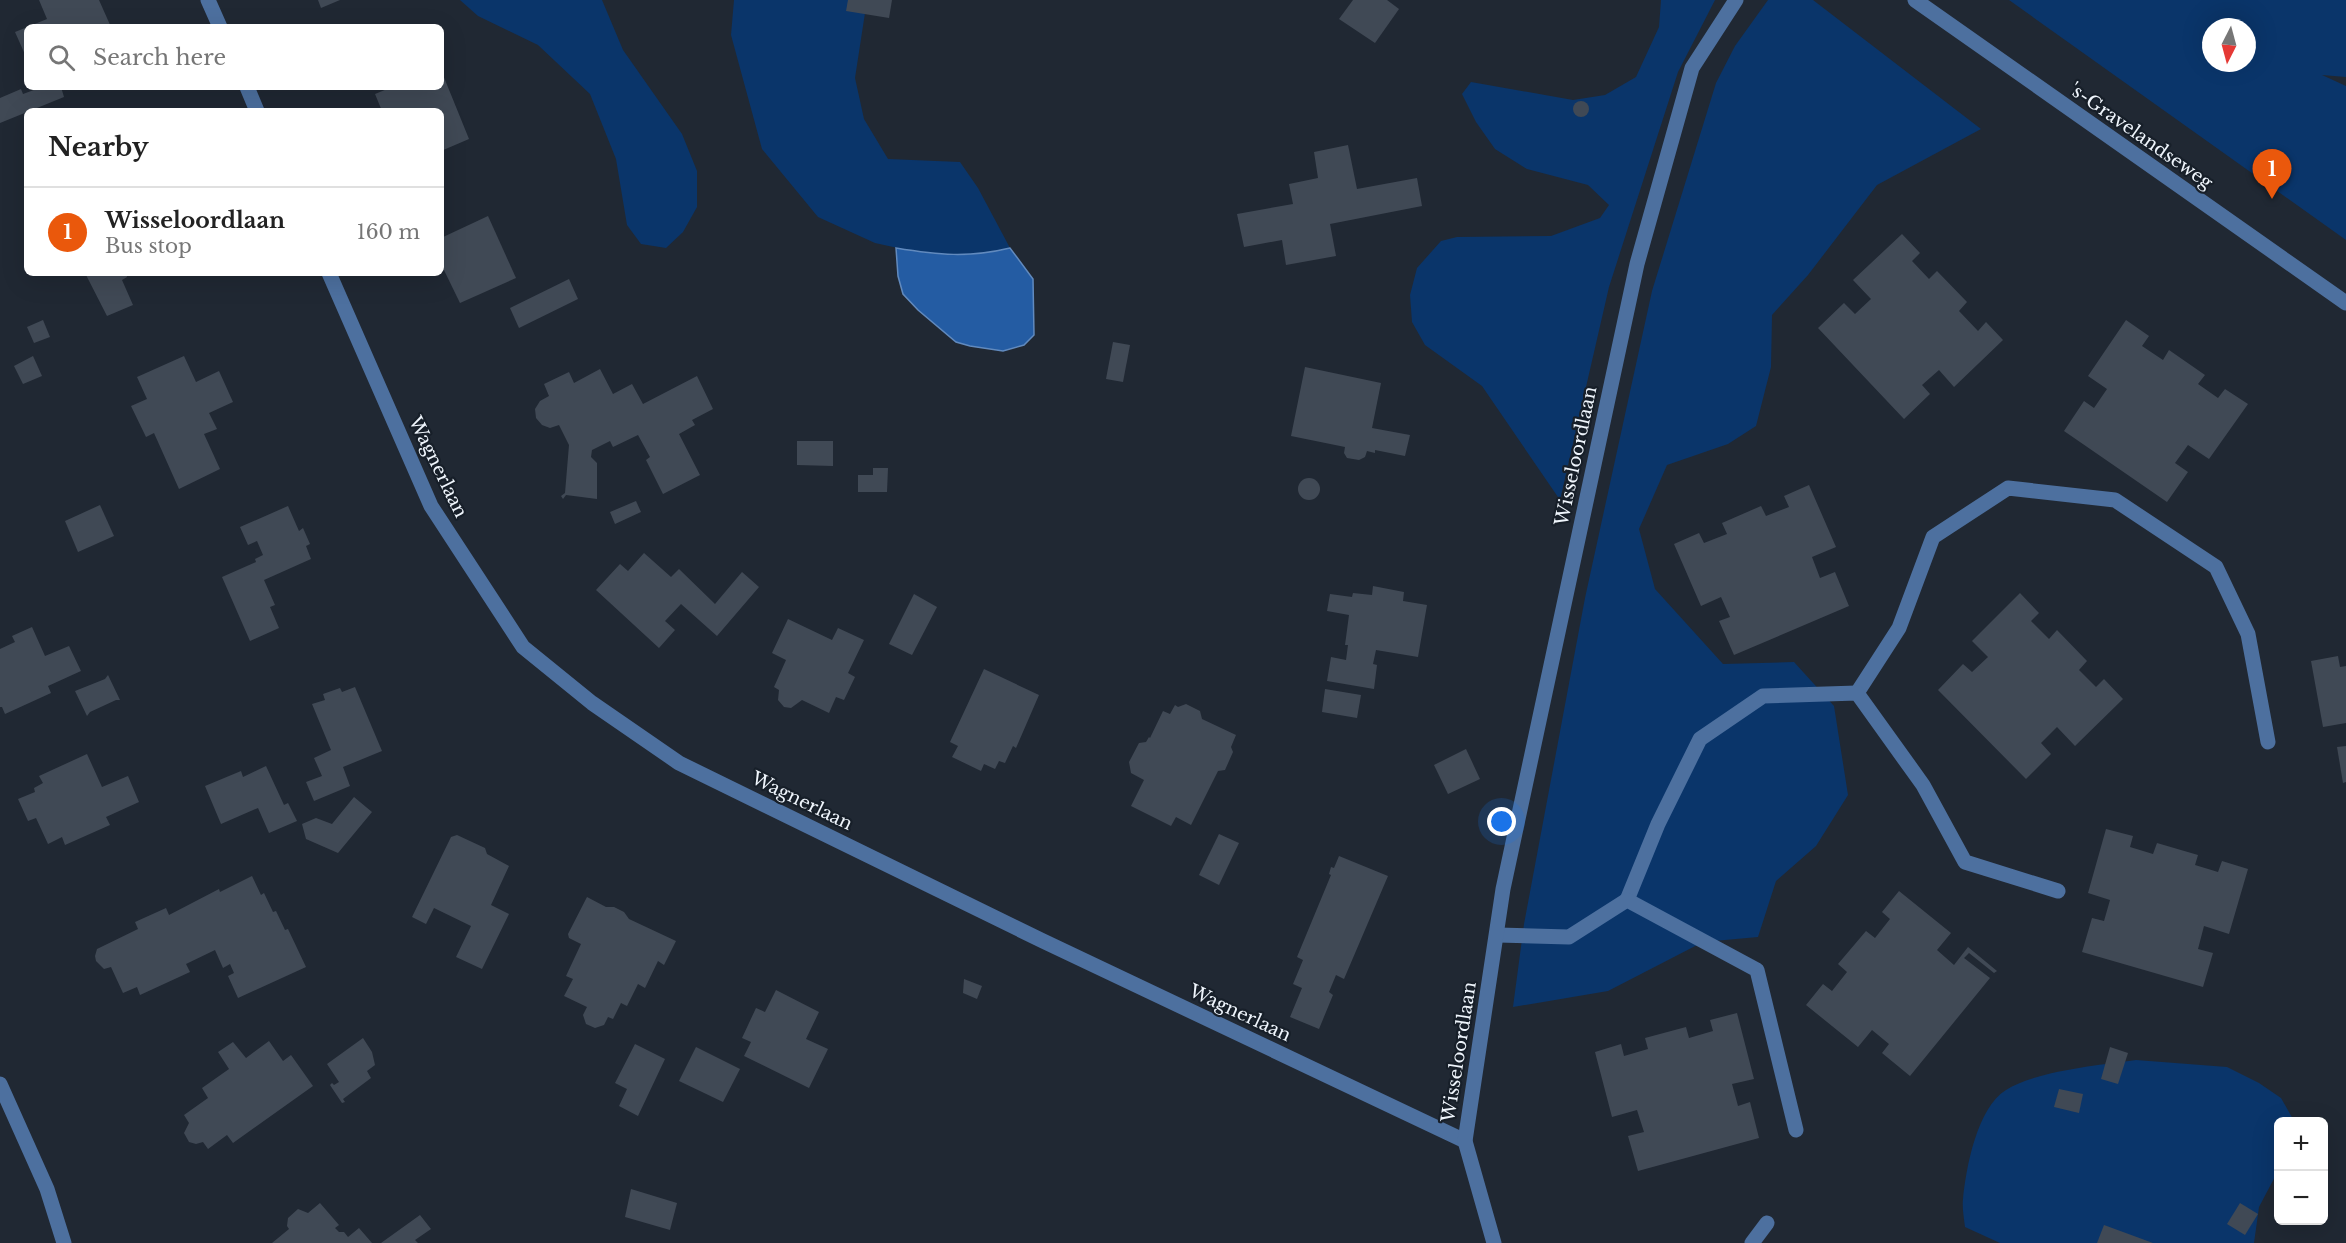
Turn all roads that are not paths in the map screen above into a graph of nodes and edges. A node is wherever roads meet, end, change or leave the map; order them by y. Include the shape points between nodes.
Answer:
1 (208, 0) edge
2 (1736, 0) edge
3 (1915, 0) edge
4 (219, 24) edge
5 (248, 90) edge
6 (256, 108) edge
7 (330, 276) edge
8 (2346, 303) edge
9 (1857, 693) junction
10 (2268, 742) dead end
11 (2058, 891) dead end
12 (1627, 900) junction
13 (1498, 935) junction
14 (0, 1084) edge
15 (1796, 1130) dead end
16 (1465, 1141) junction
17 (1767, 1223) dead end
18 (64, 1243) edge
19 (1494, 1243) edge
20 (1752, 1243) edge

1 - 4 street
2 - 13 street, Wisseloordlaan via 1692,68 1637,264 1503,890
3 - 8 street, 's-Gravelandseweg
5 - 6 street
7 - 16 street, Wagnerlaan via 431,506 523,647 592,703 679,763
9 - 10 street via 1899,628 1933,537 2008,488 2115,500 2216,567 2248,634
9 - 11 street via 1923,785 1965,862
9 - 12 street via 1763,696 1700,739 1658,824
12 - 13 street via 1569,937
12 - 15 street via 1757,970
13 - 16 street, Wisseloordlaan
14 - 18 street via 48,1189
16 - 19 street, Wisseloordlaan
17 - 20 street

